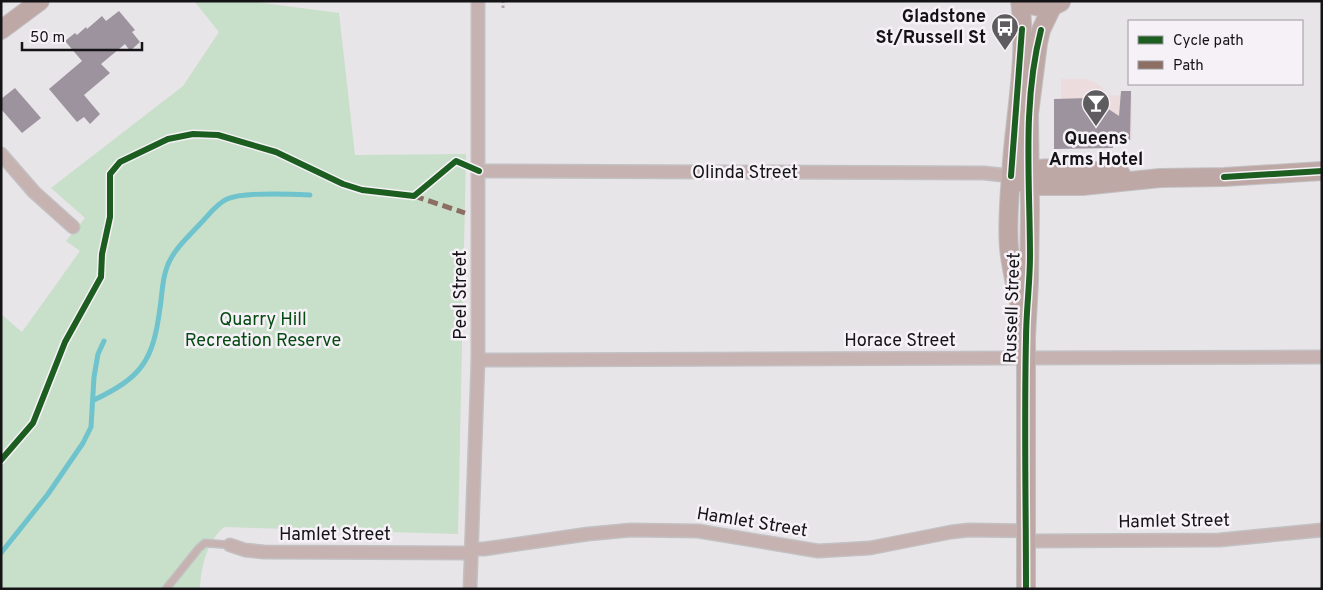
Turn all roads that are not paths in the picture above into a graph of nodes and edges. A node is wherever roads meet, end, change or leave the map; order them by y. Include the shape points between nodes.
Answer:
1 (40, 1) edge
2 (478, 1) edge
3 (1020, 1) edge
4 (1024, 1) edge
5 (1057, 4) edge
6 (1, 30) edge
7 (1, 154) edge
8 (1322, 171) edge
9 (479, 172) junction
10 (1011, 176) junction
11 (1029, 177) junction
12 (1224, 177) junction
13 (1322, 182) edge
14 (73, 227) dead end
15 (1026, 337) junction
16 (1322, 357) edge
17 (1026, 358) junction
18 (478, 360) junction
19 (1322, 530) edge
20 (1026, 536) junction
21 (230, 545) joint
22 (471, 551) junction
23 (166, 589) edge
24 (470, 589) edge
25 (1026, 589) edge

1 - 6 main road
2 - 9 street, Peel Street
3 - 10 main road, Russell Street via 1022,52
4 - 5 main road via 1038,7
5 - 11 main road, Russell Street via 1041,30 1033,70
7 - 14 street via 34,192
8 - 12 main road, Olinda Street
9 - 10 street, Olinda Street via 984,173
9 - 18 street, Peel Street
10 - 11 main road, Olinda Street
10 - 15 main road, Russell Street via 1009,248
11 - 12 main road, Olinda Street via 1070,169 1160,178
11 - 15 main road, Russell Street via 1030,282
12 - 13 main road, Olinda Street
15 - 17 main road, Russell Street
16 - 17 street, Horace Street
17 - 18 street, Horace Street
17 - 20 main road, Russell Street
18 - 22 street, Peel Street
19 - 20 street, Hamlet Street via 1219,540
20 - 22 street, Hamlet Street via 969,530 870,548 818,551 676,529 609,531
20 - 25 main road, Russell Street
21 - 22 street, Hamlet Street via 254,552
21 - 23 lane via 205,543
22 - 24 street, Peel Street

